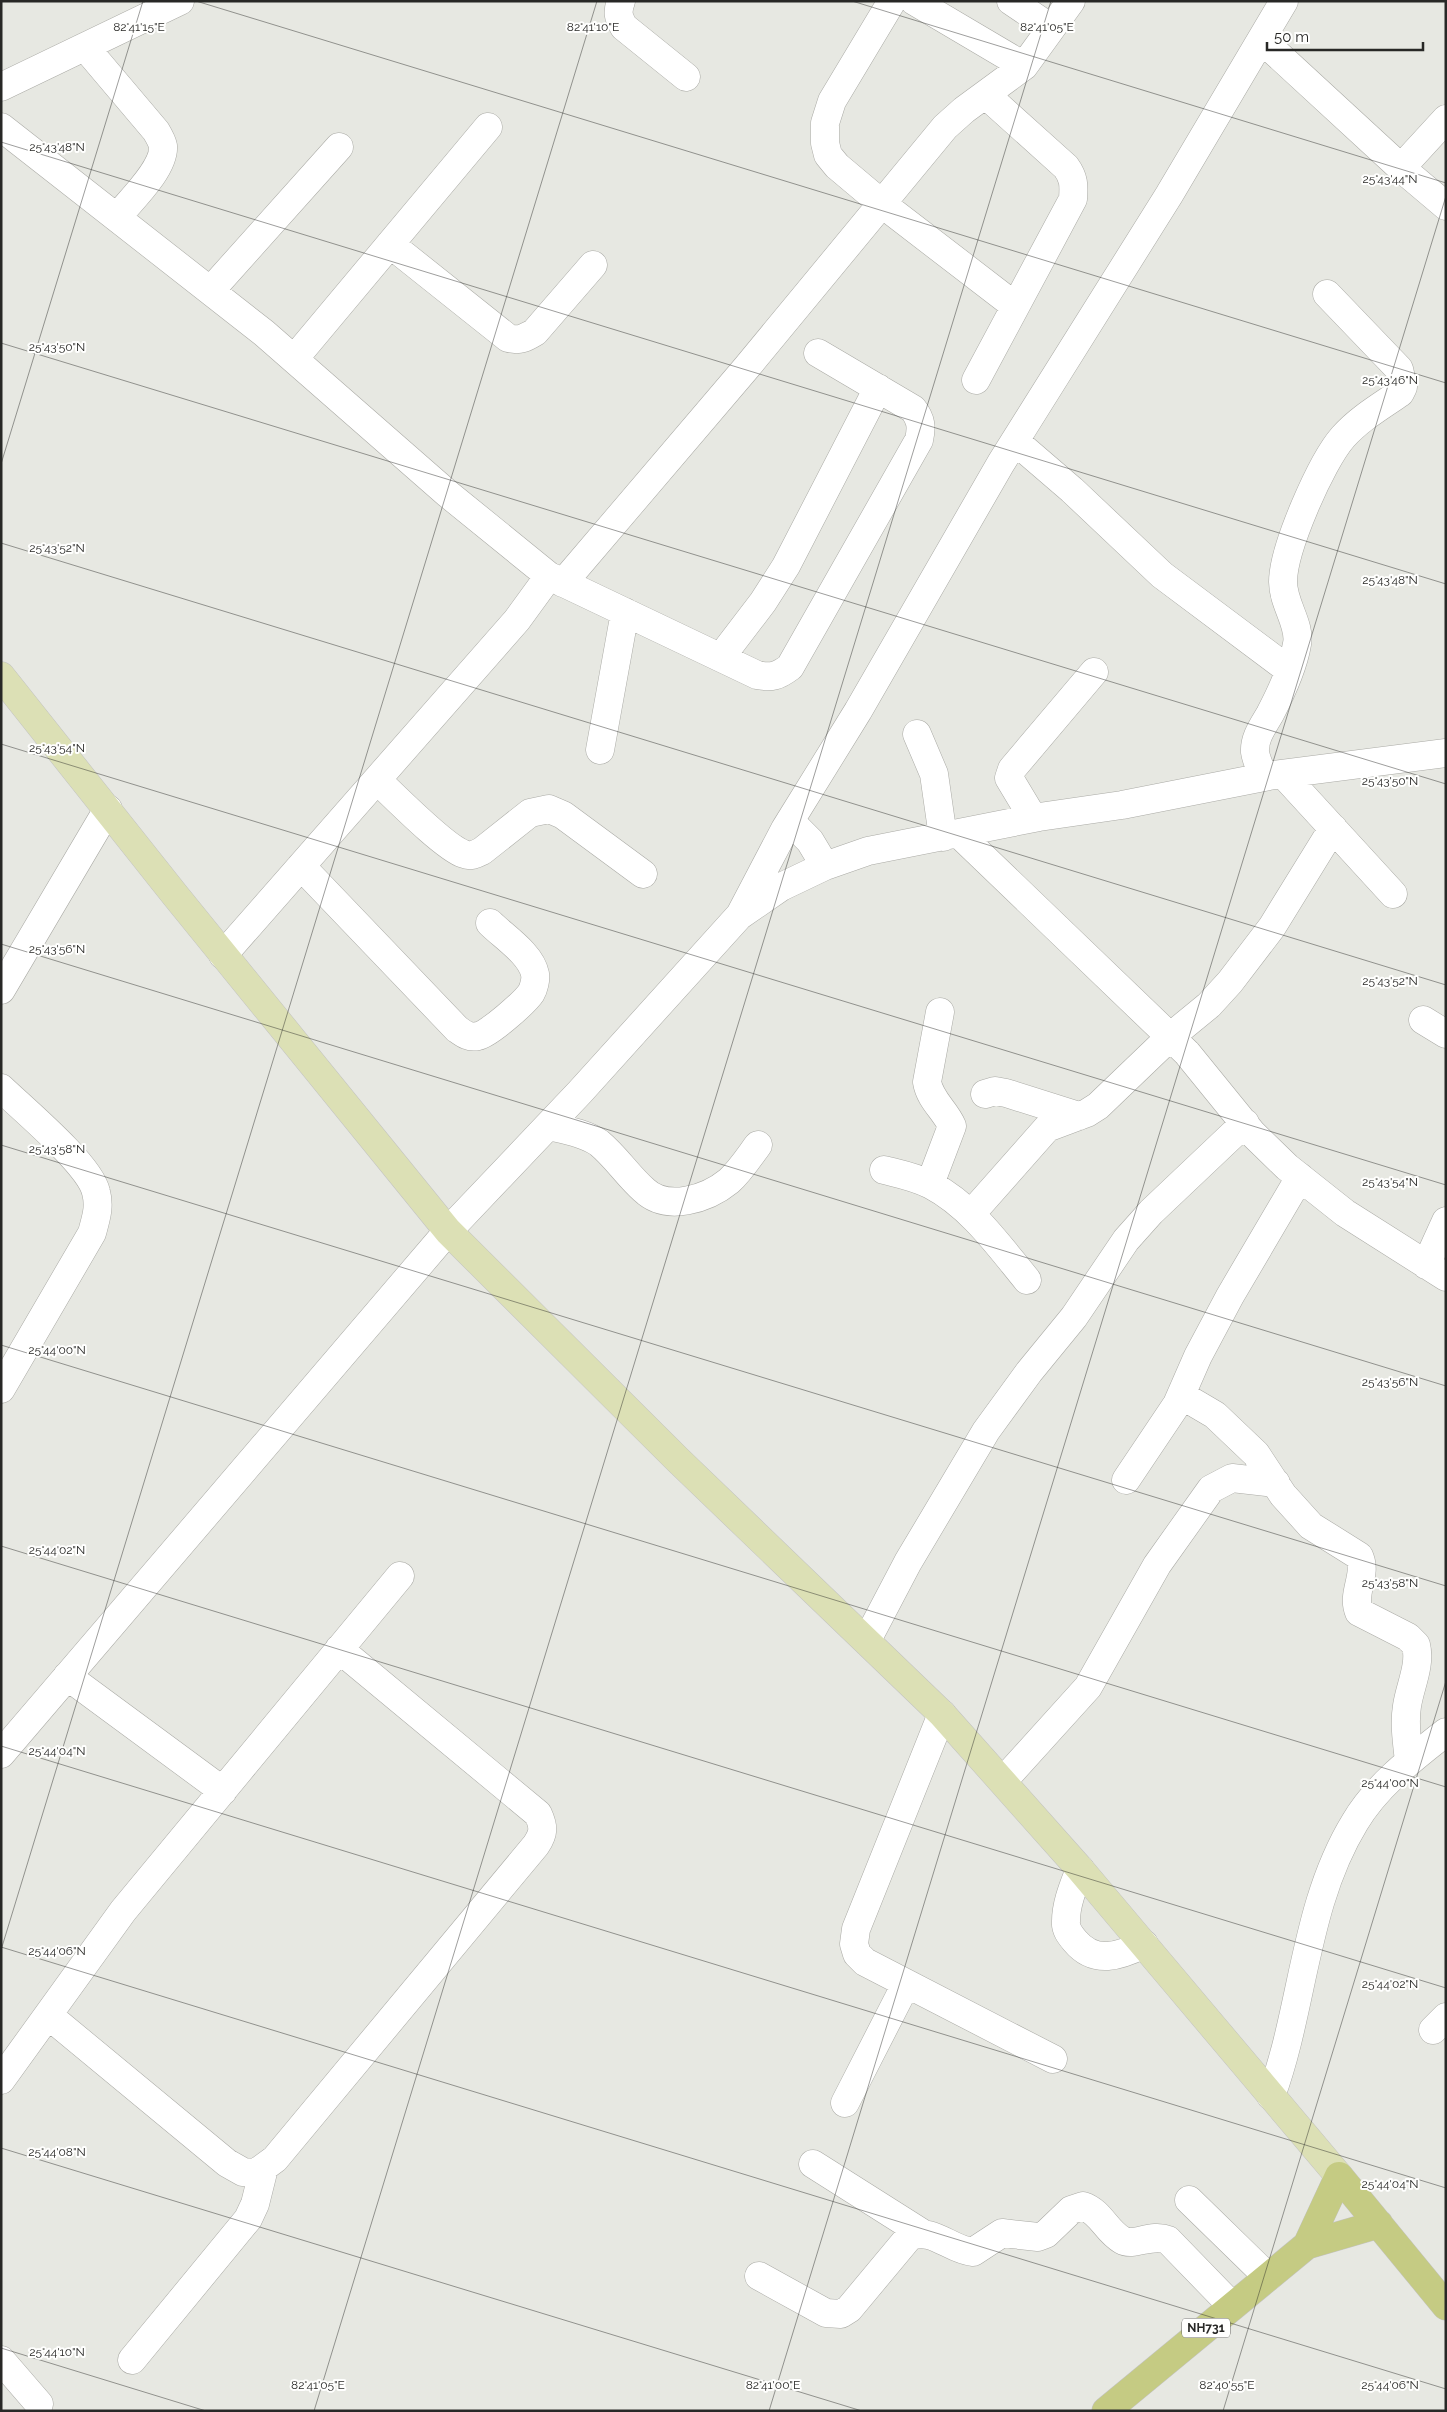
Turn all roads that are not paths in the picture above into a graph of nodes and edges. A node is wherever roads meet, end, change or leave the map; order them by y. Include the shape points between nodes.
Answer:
1 (180, 1) edge
2 (621, 1) edge
3 (892, 1) edge
4 (914, 1) edge
5 (1011, 1) edge
6 (1071, 1) edge
7 (1284, 1) edge
8 (1052, 28) junction
9 (1262, 40) junction
10 (85, 46) junction
11 (1024, 66) junction
12 (686, 77) dead end
13 (1, 87) edge
14 (986, 94) junction
15 (1446, 119) edge
16 (1, 127) edge
17 (488, 127) dead end
18 (339, 147) dead end
19 (1401, 168) junction
20 (881, 203) junction
21 (1446, 206) edge
22 (117, 218) junction
23 (390, 244) junction
24 (593, 265) dead end
25 (211, 290) junction
26 (1327, 294) dead end
27 (1015, 306) junction
28 (818, 353) dead end
29 (294, 359) junction
30 (976, 380) dead end
31 (878, 388) junction
32 (1015, 441) junction
33 (556, 580) junction
34 (625, 612) junction
35 (721, 657) junction
36 (1289, 670) junction
37 (1094, 672) dead end
38 (1, 676) edge
39 (917, 734) dead end
40 (600, 750) dead end
41 (1446, 753) edge
42 (1274, 776) junction
43 (377, 780) junction
44 (108, 808) junction
45 (1034, 818) junction
46 (790, 821) junction
47 (1334, 828) junction
48 (951, 836) junction
49 (301, 866) junction
50 (825, 866) junction
51 (643, 874) dead end
52 (1393, 894) dead end
53 (740, 916) junction
54 (490, 923) dead end
55 (223, 955) junction
56 (1, 990) edge
57 (940, 1012) dead end
58 (1170, 1037) junction
59 (1, 1088) edge
60 (985, 1094) dead end
61 (1079, 1116) junction
62 (1245, 1123) junction
63 (548, 1126) junction
64 (758, 1145) dead end
65 (884, 1170) dead end
66 (1300, 1177) junction
67 (930, 1184) junction
68 (971, 1214) junction
69 (1446, 1221) edge
70 (448, 1231) junction
71 (1436, 1271) edge
72 (1027, 1280) dead end
73 (1, 1389) edge
74 (1181, 1395) junction
75 (1126, 1480) dead end
76 (1276, 1483) junction
77 (400, 1576) dead end
78 (867, 1640) junction
79 (340, 1649) junction
80 (67, 1676) junction
81 (942, 1714) junction
82 (1446, 1732) edge
83 (1, 1754) edge
84 (1408, 1761) junction
85 (1003, 1781) junction
86 (223, 1791) junction
87 (1080, 1869) junction
88 (1144, 1944) junction
89 (906, 1984) junction
90 (48, 2015) junction
91 (1053, 2059) dead end
92 (1, 2080) edge
93 (1271, 2096) junction
94 (845, 2103) dead end
95 (812, 2164) dead end
96 (264, 2168) junction
97 (1339, 2176) junction
98 (1189, 2200) dead end
99 (1379, 2224) junction
100 (922, 2233) junction
101 (1307, 2245) junction
102 (759, 2276) dead end
103 (1268, 2277) junction
104 (1232, 2306) junction
105 (1446, 2306) edge
106 (1, 2360) edge
107 (132, 2360) dead end
108 (39, 2404) dead end
109 (1106, 2411) edge

1 - 10 street
2 - 12 street via 618,18 624,27
3 - 20 street via 845,77 825,123 824,143 828,155
4 - 11 street
5 - 8 street
6 - 8 street
7 - 9 street
8 - 11 street
9 - 19 street
9 - 32 street
10 - 13 street
10 - 22 street via 163,144 162,157 156,169
11 - 14 street
14 - 20 street via 945,127
14 - 27 street via 1074,178 1072,199
15 - 19 street
16 - 22 street
17 - 23 street
18 - 25 street
19 - 21 street
20 - 27 street
20 - 33 street via 747,367
22 - 25 street
23 - 24 street via 508,338 517,340 535,332
23 - 29 street
25 - 29 street
26 - 36 street via 1399,369 1403,387 1400,393 1343,437 1317,478 1285,565 1286,605 1296,627 1298,642
27 - 30 street
28 - 31 street
29 - 33 street via 448,494
31 - 35 street via 786,566
31 - 35 street via 913,409 920,418 919,440 790,667 779,676 771,677 758,675
32 - 36 street via 1162,575
32 - 46 street
33 - 34 street
33 - 43 street
34 - 35 street
34 - 40 street
36 - 42 street via 1255,745 1255,754
37 - 45 street via 1012,769 1009,778 1012,785
38 - 44 main road
39 - 48 street via 934,774
41 - 42 street
42 - 45 street
42 - 47 street
43 - 49 street
43 - 51 street via 451,847 466,855 482,851 530,813 549,809
44 - 55 main road
44 - 56 street
45 - 48 street
46 - 50 street via 810,841
46 - 53 street
47 - 52 street
47 - 58 street via 1249,958 1209,1005
48 - 50 street via 868,851
48 - 58 street
49 - 54 street via 457,1029 468,1036 480,1036 510,1013 531,992 534,983 535,974 528,959
49 - 55 street
50 - 53 street via 781,887
53 - 63 street
55 - 70 main road
57 - 67 street via 927,1082 929,1094 952,1126
58 - 61 street via 1098,1106
58 - 62 street
59 - 73 street via 86,1170 96,1190 99,1210 92,1233
60 - 61 street via 1006,1093
61 - 68 street via 1048,1128
62 - 66 street
62 - 78 street via 1126,1240 1074,1317 1028,1372 976,1447 908,1562
63 - 64 street via 597,1142 645,1191 666,1201 679,1202 716,1190 740,1169
63 - 70 street
65 - 67 street
66 - 71 street via 1345,1213
66 - 74 street via 1230,1296
67 - 68 street
68 - 72 street
69 - 71 street
70 - 78 main road via 685,1467
70 - 80 street
74 - 75 street
74 - 76 street via 1215,1415 1228,1427 1256,1454
76 - 84 street via 1311,1526 1359,1556 1362,1563 1356,1605 1360,1612 1408,1637 1416,1645 1417,1661 1407,1707
76 - 85 street via 1232,1478 1210,1489 1152,1573 1088,1687
77 - 79 street
78 - 81 main road
79 - 86 street
79 - 96 street via 538,1814 543,1826 542,1835 275,2159
80 - 83 street
80 - 86 street
81 - 85 main road
81 - 89 street via 856,1928 854,1944 857,1954 865,1962
82 - 84 street
84 - 93 street via 1355,1821 1326,1883
85 - 87 main road
86 - 90 street via 123,1911
87 - 88 main road
87 - 88 street via 1065,1922 1068,1932 1080,1947 1109,1957 1123,1955
88 - 93 main road
89 - 91 street
89 - 94 street
90 - 92 street
90 - 96 street via 227,2163 243,2172 256,2173
93 - 97 main road
95 - 100 street
96 - 107 street via 248,2219
97 - 99 highway
97 - 101 highway, NH731
98 - 103 street
99 - 101 highway, NH731
99 - 105 highway
100 - 102 street via 910,2237 849,2309 841,2314 826,2313
100 - 104 street via 973,2252 1002,2233 1046,2234 1071,2210 1083,2206 1096,2212 1121,2240 1128,2242 1159,2236 1168,2240
101 - 103 highway, NH731
103 - 104 highway, NH731
104 - 109 highway, NH731
106 - 108 street

